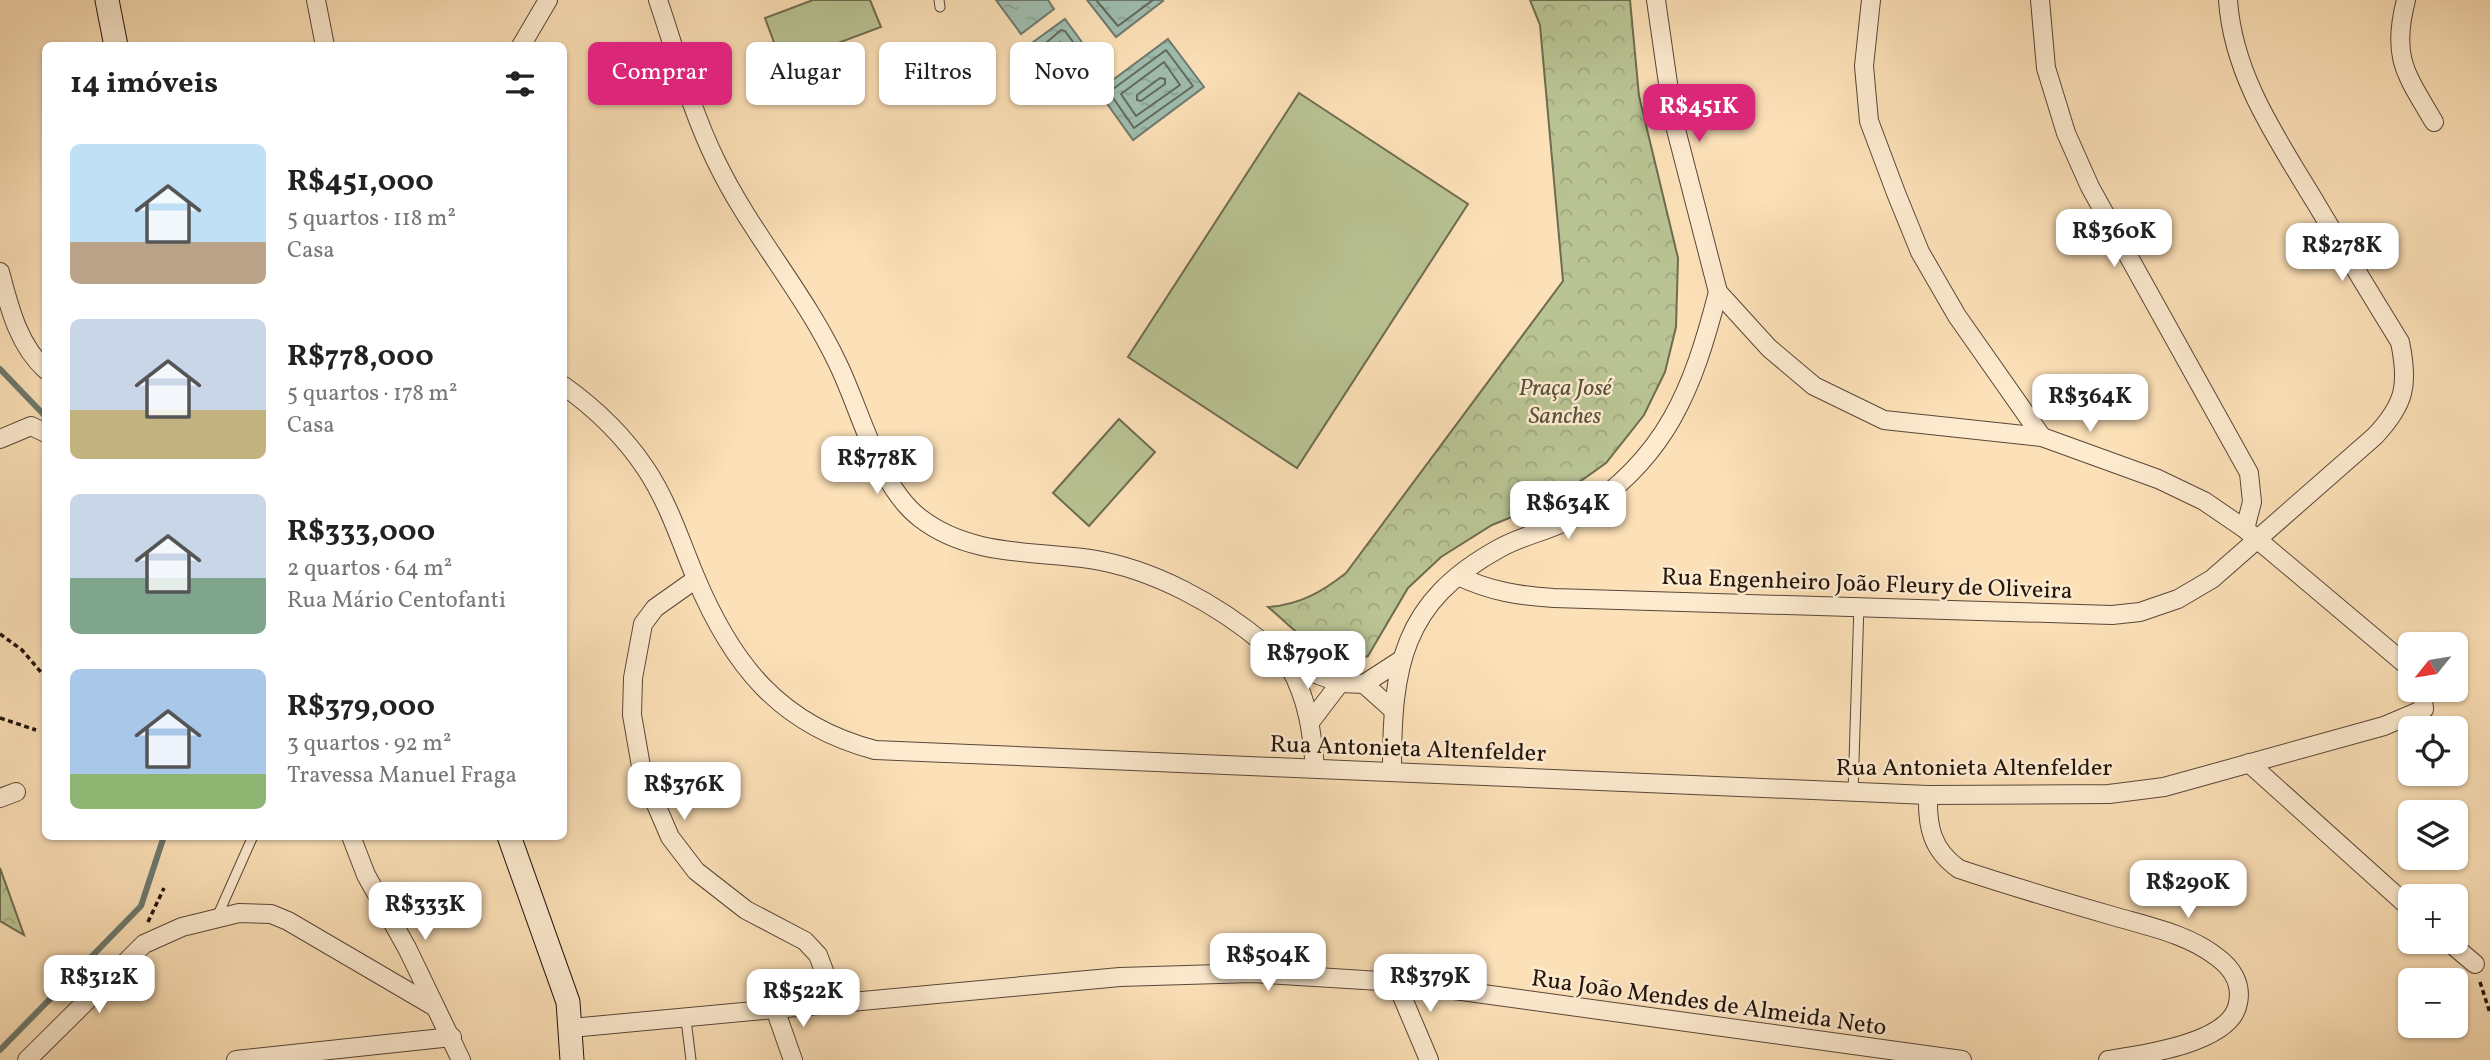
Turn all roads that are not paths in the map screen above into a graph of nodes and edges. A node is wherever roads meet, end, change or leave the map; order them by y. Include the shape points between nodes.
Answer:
1 (107, 0) edge
2 (316, 0) edge
3 (548, 0) edge
4 (658, 0) edge
5 (1656, 0) edge
6 (1871, 0) edge
7 (2040, 0) edge
8 (2228, 0) edge
9 (2406, 0) edge
10 (115, 42) edge
11 (324, 42) edge
12 (523, 42) edge
13 (2434, 122) dead end
14 (0, 272) edge
15 (1718, 292) junction
16 (42, 366) edge
17 (567, 389) edge
18 (38, 430) edge
19 (2042, 437) junction
20 (0, 439) edge
21 (2251, 534) junction
22 (1458, 576) junction
23 (696, 579) junction
24 (1859, 605) junction
25 (2398, 658) edge
26 (1401, 660) junction
27 (1289, 664) junction
28 (1340, 683) junction
29 (1364, 684) junction
30 (2423, 702) edge
31 (1392, 709) junction
32 (1311, 722) junction
33 (2249, 763) junction
34 (1315, 768) junction
35 (1392, 771) junction
36 (1853, 792) junction
37 (1928, 795) junction
38 (251, 840) edge
39 (353, 840) edge
40 (510, 840) edge
41 (2398, 897) edge
42 (217, 917) junction
43 (2463, 954) edge
44 (2475, 964) road end
45 (1396, 982) junction
46 (837, 1004) junction
47 (435, 1007) junction
48 (776, 1012) junction
49 (686, 1020) junction
50 (571, 1028) junction
51 (452, 1037) junction
52 (27, 1060) edge
53 (236, 1060) edge
54 (461, 1060) edge
55 (572, 1060) edge
56 (691, 1060) edge
57 (793, 1060) edge
58 (1429, 1060) edge
59 (1962, 1060) edge
60 (2108, 1060) edge

1 - 10 main road
2 - 11 street
3 - 12 street
4 - 27 street via 716,161 824,337 899,496 921,519 988,549 1129,567 1209,605
5 - 15 street via 1673,118
6 - 19 street via 1864,66 1870,121 1896,193 1920,251 1957,316
7 - 21 street via 2046,68 2066,133 2090,187 2249,473
8 - 21 street, Rua Engenheiro João Fleury de Oliveira via 2235,53 2250,87 2400,342 2406,371 2393,417 2375,436
9 - 13 street via 2399,51 2406,74
14 - 16 street via 19,332
15 - 19 street via 1769,348 1814,386 1872,415 1924,426
15 - 22 street via 1682,405 1651,449 1577,516 1503,546
17 - 23 street, Rua Antonieta Altenfelder via 614,428 646,469 669,511
18 - 20 street
19 - 21 street via 2158,479 2204,501
21 - 24 street, Rua Engenheiro João Fleury de Oliveira via 2213,579 2178,599 2140,612 2112,615
21 - 25 street
22 - 24 street, Rua Engenheiro João Fleury de Oliveira via 1486,589 1517,595
22 - 26 street via 1409,633
23 - 34 street, Rua Antonieta Altenfelder via 729,647 758,684 796,716 837,740 875,750 921,754
23 - 46 street via 655,608 643,624 633,677 632,715 642,772 670,837 696,871 746,910 805,941 818,955
24 - 36 lane
26 - 29 street
26 - 31 street
27 - 28 street
27 - 32 street
28 - 29 street
28 - 32 street
29 - 31 street
30 - 33 street, Rua Antonieta Altenfelder via 2424,709 2384,726
31 - 35 street
32 - 34 street
33 - 37 street, Rua Antonieta Altenfelder via 2164,787 2109,794
33 - 41 street
34 - 35 street, Rua Antonieta Altenfelder
35 - 36 street, Rua Antonieta Altenfelder
36 - 37 street, Rua Antonieta Altenfelder
37 - 60 street via 1933,842 1942,857 1959,869 2161,930 2200,946 2234,974 2240,993 2237,1011 2226,1024 2163,1050
38 - 42 lane
39 - 47 street
40 - 50 main road via 558,972
42 - 47 street via 256,912 288,921
42 - 52 street via 144,944
43 - 44 street
45 - 46 street, Rua João Mendes de Almeida Neto via 1187,973
45 - 58 street
45 - 59 street, Rua João Mendes de Almeida Neto
46 - 48 street, Rua João Mendes de Almeida Neto
47 - 51 street
48 - 49 street, Rua João Mendes de Almeida Neto
48 - 57 street
49 - 50 street, Rua João Mendes de Almeida Neto
49 - 56 lane
50 - 55 main road
51 - 53 street
51 - 54 street

